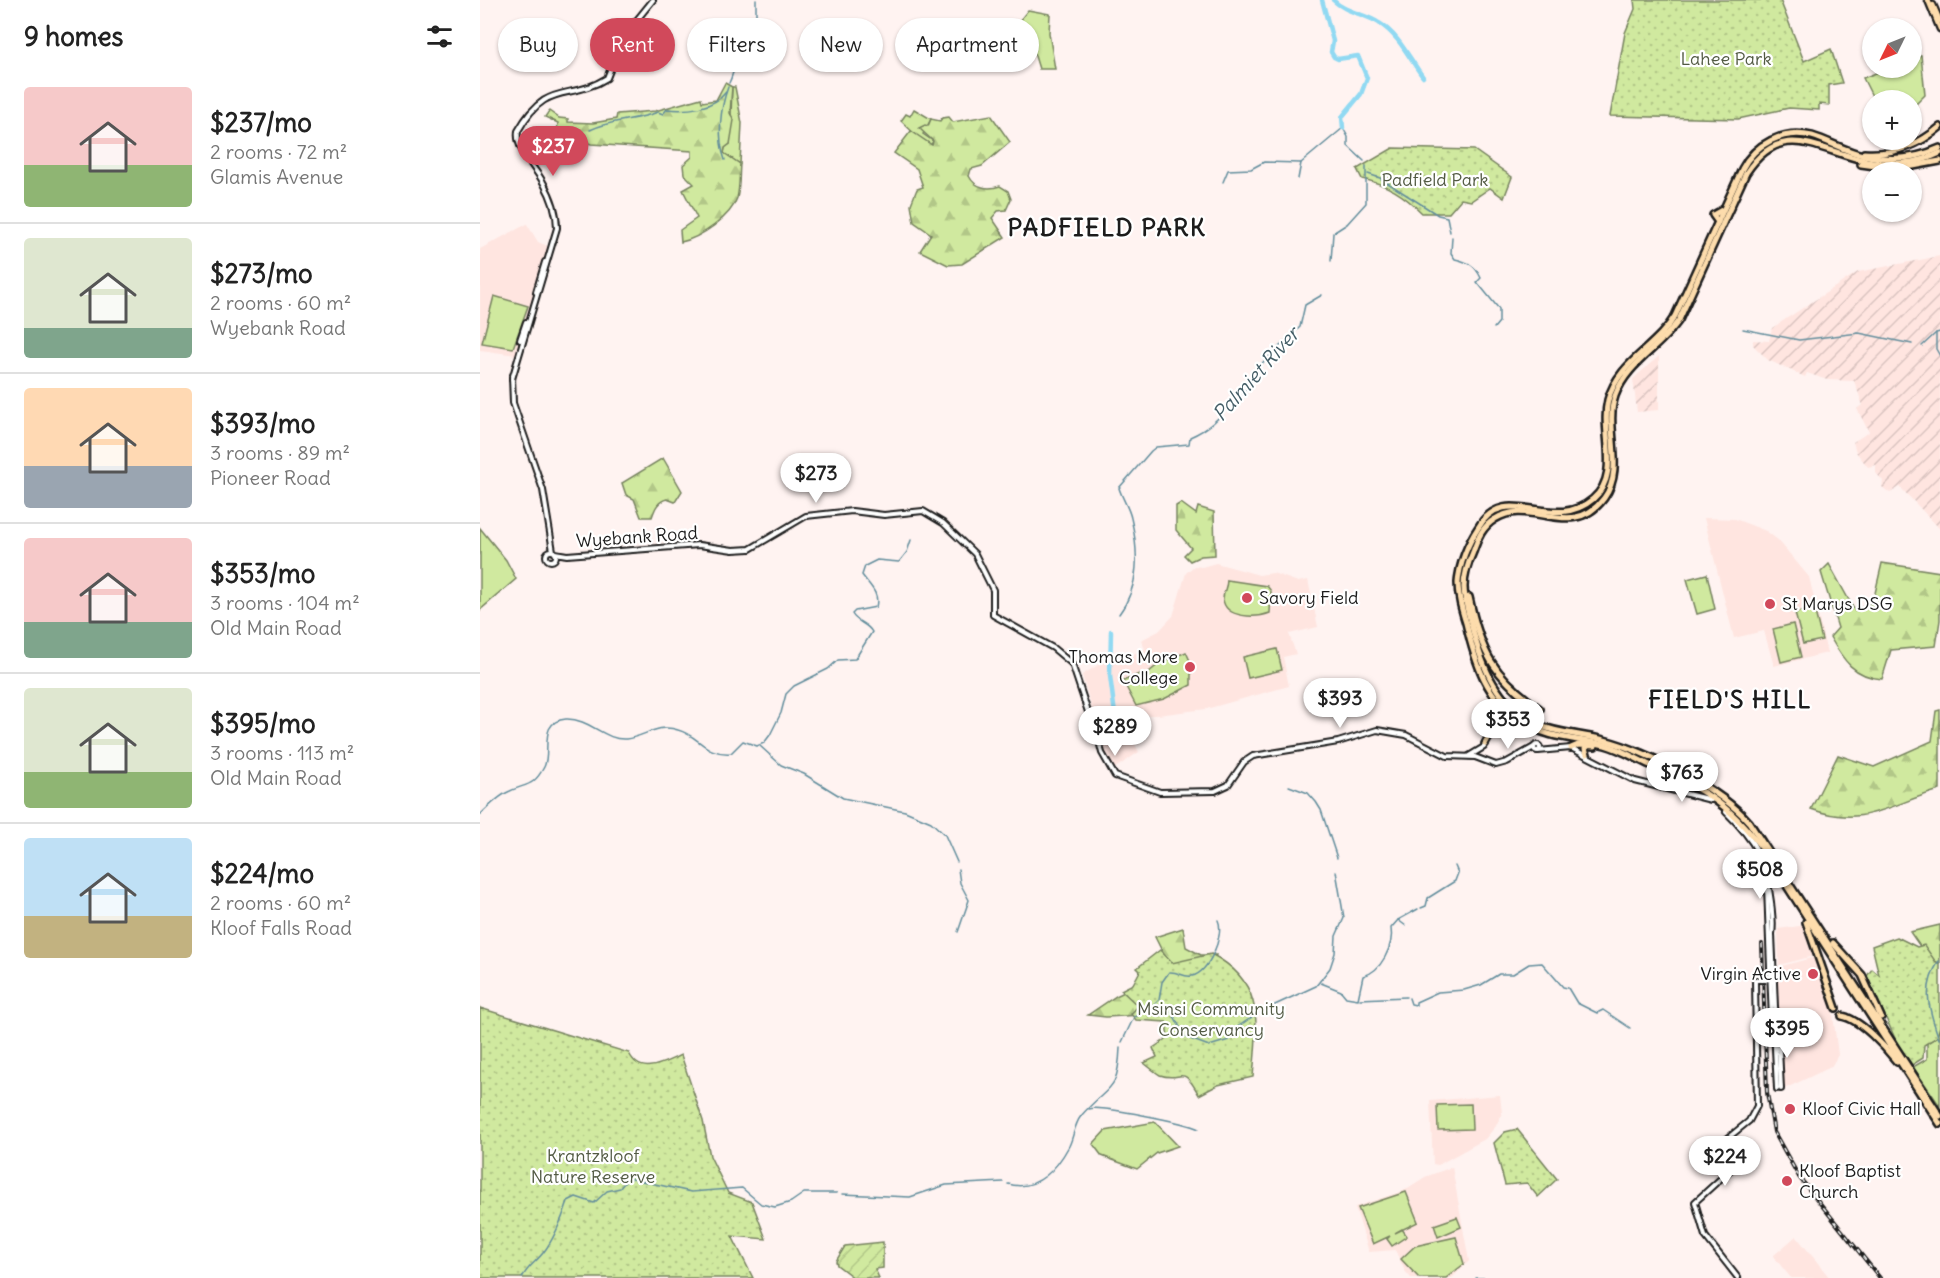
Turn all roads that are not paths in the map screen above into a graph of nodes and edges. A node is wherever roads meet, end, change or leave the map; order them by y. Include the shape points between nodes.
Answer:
1 (653, 0) edge
2 (1929, 2) edge
3 (1940, 21) edge
4 (1940, 29) edge
5 (1940, 127) edge
6 (1940, 148) edge
7 (1845, 149) junction
8 (1829, 150) junction
9 (1940, 153) edge
10 (1940, 161) edge
11 (552, 552) junction
12 (567, 555) junction
13 (556, 559) junction
14 (1468, 565) junction
15 (1491, 692) junction
16 (1540, 710) dead end
17 (1542, 733) junction
18 (1484, 746) junction
19 (1588, 746) junction
20 (1571, 748) junction
21 (1606, 748) junction
22 (1626, 753) junction
23 (1587, 754) junction
24 (1468, 757) junction
25 (1478, 758) junction
26 (1487, 761) junction
27 (1767, 874) junction
28 (1799, 906) junction
29 (1773, 911) junction
30 (1767, 914) junction
31 (1814, 919) junction
32 (1774, 920) junction
33 (1767, 921) junction
34 (1856, 969) junction
35 (1863, 970) dead end
36 (1768, 978) junction
37 (1836, 1008) dead end
38 (1842, 1016) dead end
39 (1777, 1026) junction
40 (1896, 1048) junction
41 (1779, 1089) dead end
42 (1918, 1090) junction
43 (1940, 1116) edge
44 (1940, 1124) edge
45 (1731, 1136) junction
46 (1727, 1147) junction
47 (1738, 1278) edge

1 - 11 main road via 623,37 607,78 546,98 535,107 518,134 521,146 545,184 557,224 512,379 518,420 543,490
2 - 3 main road
2 - 4 main road
5 - 7 highway via 1920,142 1892,152
6 - 7 highway via 1890,159
7 - 15 highway via 1802,135 1771,140 1757,149 1746,162 1725,207 1713,215 1718,222 1671,322 1629,363 1611,392 1605,421 1609,468 1596,496 1581,508 1565,513 1506,507 1489,515 1474,534 1460,573 1458,592 1473,653
8 - 9 highway via 1891,164
8 - 10 highway via 1860,163 1889,169
8 - 14 highway via 1799,141 1782,143 1762,153 1746,173 1679,320 1634,366 1618,389 1610,421 1614,477 1603,500 1570,519 1520,512 1500,516 1480,533
11 - 12 main road, Wyebank Road
11 - 13 main road
11 - 13 main road via 548,560
12 - 13 main road, Wyebank Road
12 - 24 main road, Wyebank Road via 699,545 750,549 806,516 852,511 884,515 923,511 943,523 975,554 993,590 995,616 1053,648 1072,664 1102,753 1111,771 1122,780 1160,792 1220,790 1253,756 1338,742 1370,731 1403,733 1444,755
14 - 16 highway via 1468,594 1489,659 1508,686
14 - 31 highway via 1465,596 1480,657 1494,686 1511,707 1550,730 1623,747 1724,798 1756,831
15 - 17 highway via 1512,715
15 - 18 highway via 1498,706 1498,721
17 - 21 highway via 1553,739
17 - 22 highway via 1597,743
18 - 24 main road
18 - 25 main road
18 - 26 main road
19 - 20 highway
19 - 21 highway
19 - 23 highway
20 - 23 main road
20 - 26 main road via 1537,749 1503,764
21 - 22 highway
22 - 28 highway via 1699,788 1725,806 1752,833
23 - 27 main road via 1635,781 1702,796 1715,803 1748,836 1761,855
24 - 25 main road
25 - 26 main road
27 - 29 main road
27 - 30 main road
28 - 37 highway
28 - 42 highway
29 - 30 main road
29 - 32 main road
30 - 33 main road
31 - 34 highway
31 - 40 highway
32 - 33 main road
32 - 39 main road
33 - 36 main road
34 - 35 highway
34 - 40 highway
36 - 39 main road, bridge via 1772,1022
36 - 45 main road, bridge via 1755,980 1757,1104 1749,1121
38 - 42 highway via 1880,1043
39 - 41 main road
40 - 43 highway
42 - 44 highway
45 - 46 main road
45 - 46 main road via 1723,1142
46 - 47 main road via 1739,1162 1695,1202 1705,1236

